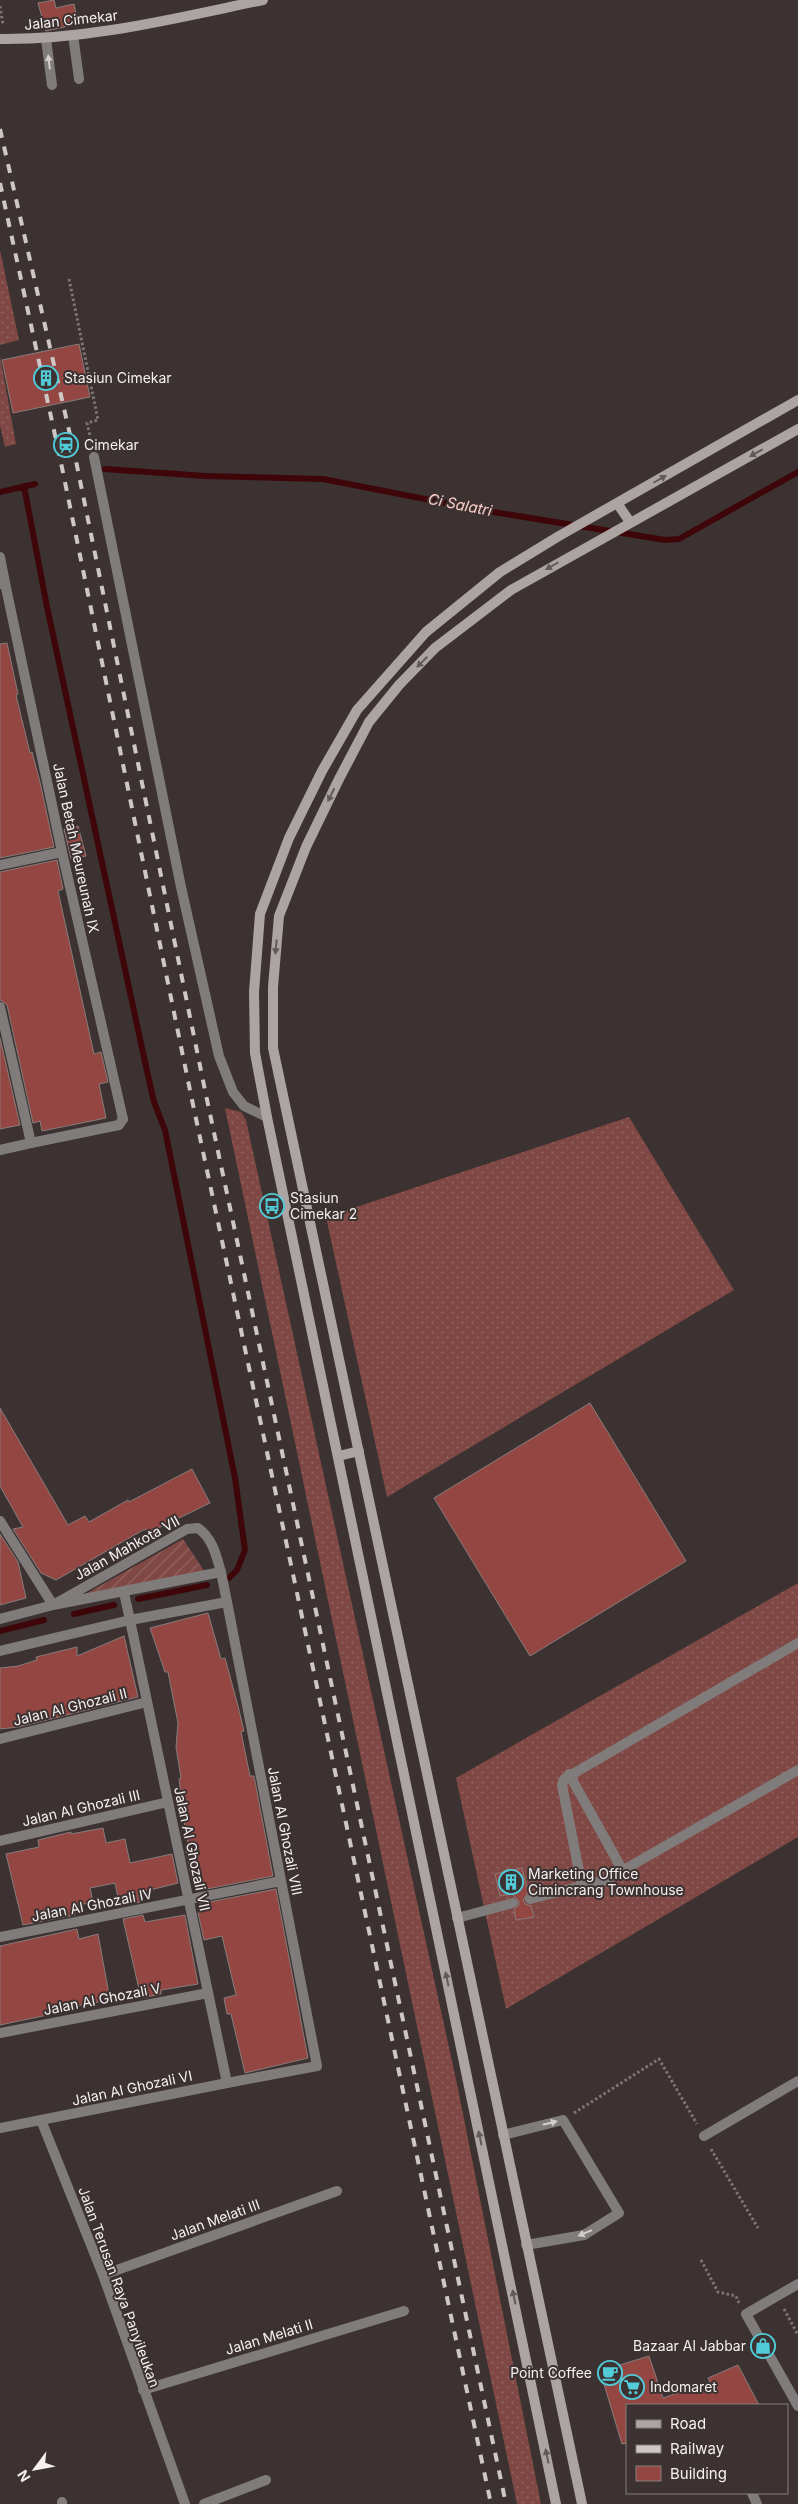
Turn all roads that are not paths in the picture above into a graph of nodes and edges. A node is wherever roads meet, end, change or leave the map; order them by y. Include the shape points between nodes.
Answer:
1 (263, 0) edge
2 (73, 36) junction
3 (0, 39) edge
4 (46, 39) junction
5 (79, 79) dead end
6 (52, 85) dead end
7 (798, 400) edge
8 (798, 429) edge
9 (94, 457) road end
10 (617, 503) junction
11 (626, 525) junction
12 (0, 557) edge
13 (3, 583) edge
14 (62, 852) junction
15 (0, 865) edge
16 (0, 1006) edge
17 (11, 1055) junction
18 (0, 1058) edge
19 (267, 1117) junction
20 (31, 1143) junction
21 (0, 1150) edge
22 (359, 1451) junction
23 (339, 1456) junction
24 (0, 1521) edge
25 (220, 1572) junction
26 (124, 1592) junction
27 (225, 1596) junction
28 (53, 1605) junction
29 (0, 1619) edge
30 (130, 1620) junction
31 (798, 1643) edge
32 (0, 1650) edge
33 (147, 1702) junction
34 (0, 1739) edge
35 (798, 1770) edge
36 (569, 1774) junction
37 (168, 1802) junction
38 (0, 1840) edge
39 (622, 1871) junction
40 (281, 1881) junction
41 (582, 1886) junction
42 (530, 1899) dead end
43 (189, 1900) junction
44 (513, 1904) dead end
45 (457, 1918) junction
46 (0, 1937) edge
47 (208, 1993) junction
48 (0, 2033) edge
49 (317, 2066) joint
50 (798, 2081) edge
51 (228, 2083) junction
52 (41, 2120) junction
53 (0, 2128) edge
54 (503, 2135) junction
55 (704, 2136) road end
56 (336, 2192) dead end
57 (526, 2245) junction
58 (103, 2275) junction
59 (798, 2284) edge
60 (404, 2311) dead end
61 (143, 2390) junction
62 (798, 2406) edge
63 (266, 2480) dead end
64 (184, 2504) edge
65 (204, 2504) edge
66 (556, 2504) edge
67 (582, 2504) edge

1 - 2 street, Jalan Cimekar
2 - 4 street, Jalan Cimekar
2 - 5 street
3 - 4 street, Jalan Cimekar
6 -> 4 street
10 -> 7 street
8 -> 11 street
9 - 19 street via 219,1056 233,1092 244,1106
10 - 11 street
10 - 19 street via 500,572 426,632 356,710 289,838 260,914 254,992 255,1053
11 -> 22 street via 511,590 435,648 399,685 369,722 339,779 306,847 279,916 273,987 273,1048
12 - 13 street, Jalan Betah Meureunah IX
13 - 14 street, Jalan Betah Meureunah IX
14 - 15 street
14 - 20 street, Jalan Betah Meureunah IX via 123,1119 119,1125
16 - 17 street
17 - 18 street
17 - 20 street
19 - 23 street
20 - 21 street
22 - 23 street
22 - 45 street
66 -> 23 street
24 - 28 street
25 - 26 street
25 - 27 street, Jalan Al Ghozali VIII
25 - 28 street, Jalan Mahkota VII via 212,1545 204,1533 198,1528 187,1529
26 - 28 street
26 - 30 street, Jalan Al Ghozali VII
27 - 30 street
27 - 40 street, Jalan Al Ghozali VIII
28 - 29 street
30 - 32 street
30 - 33 street, Jalan Al Ghozali VII
31 - 36 street
33 - 34 street, Jalan Al Ghozali II
33 - 37 street, Jalan Al Ghozali VII
35 - 39 street
36 - 39 street
36 - 41 street via 562,1785
37 - 38 street, Jalan Al Ghozali III
37 - 43 street, Jalan Al Ghozali VII
39 - 41 street via 606,1880
40 - 43 street, Jalan Al Ghozali IV
40 - 49 street, Jalan Al Ghozali VIII
41 - 42 street
43 - 46 street, Jalan Al Ghozali IV
43 - 47 street, Jalan Al Ghozali VII
44 - 45 street
45 - 54 street
47 - 48 street, Jalan Al Ghozali V
47 - 51 street, Jalan Al Ghozali VII
49 - 51 street, Jalan Al Ghozali VI
50 - 55 street
51 - 52 street, Jalan Al Ghozali VI
52 - 53 street
52 - 58 street, Jalan Terusan Raya Panyileukan
54 - 57 street
54 -> 57 street via 563,2120 620,2213 584,2235
56 - 58 street, Jalan Melati III
57 - 67 street
58 - 61 street, Jalan Terusan Raya Panyileukan
59 - 62 street via 746,2314
60 - 61 street, Jalan Melati II
61 - 64 street, Jalan Terusan Raya Panyileukan
63 - 65 street

